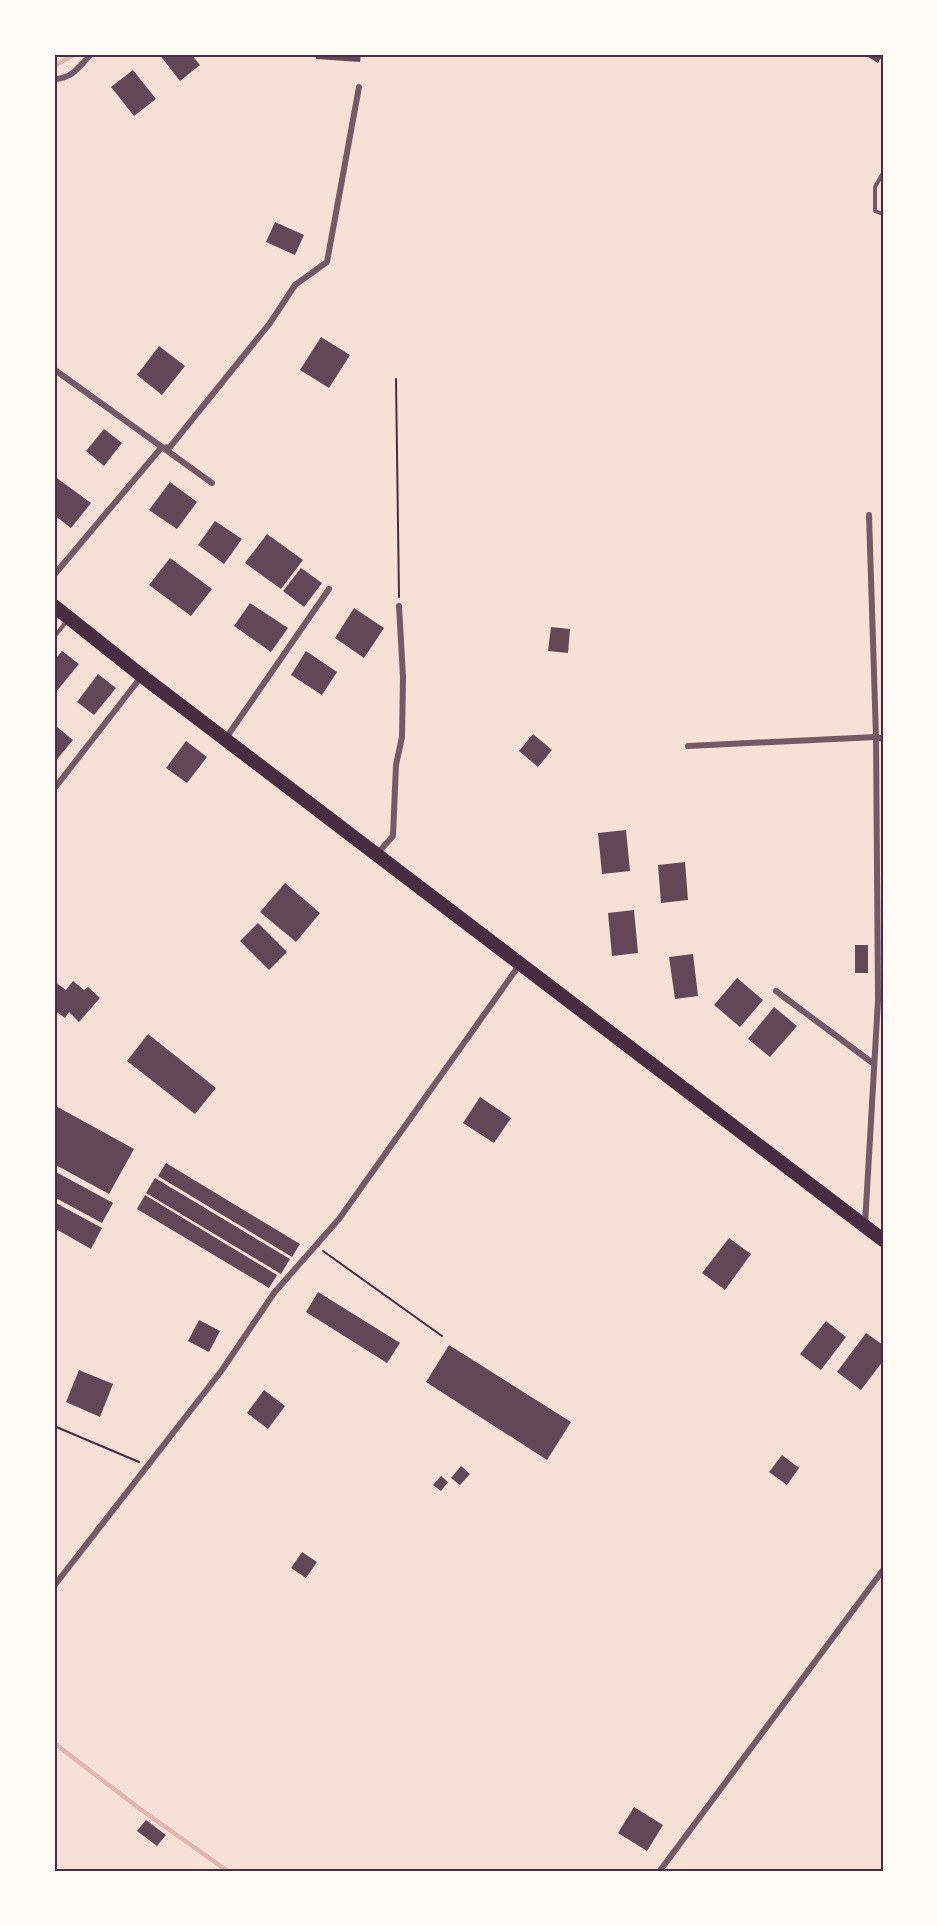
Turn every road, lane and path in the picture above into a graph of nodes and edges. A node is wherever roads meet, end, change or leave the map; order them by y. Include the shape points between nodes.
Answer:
1 (91, 54) edge
2 (54, 79) edge
3 (359, 87) dead end
4 (883, 173) edge
5 (883, 214) edge
6 (55, 370) edge
7 (396, 379) dead end
8 (161, 448) junction
9 (212, 483) dead end
10 (869, 515) dead end
11 (54, 575) edge
12 (329, 589) dead end
13 (54, 606) edge
14 (399, 606) joint
15 (69, 618) junction
16 (54, 638) edge
17 (142, 676) junction
18 (880, 738) edge
19 (225, 739) junction
20 (688, 746) dead end
21 (54, 788) edge
22 (377, 854) junction
23 (520, 963) junction
24 (776, 991) dead end
25 (880, 1001) edge
26 (874, 1064) junction
27 (865, 1226) junction
28 (883, 1240) edge
29 (316, 1245) junction
30 (442, 1336) dead end
31 (54, 1426) edge
32 (147, 1466) junction
33 (883, 1570) edge
34 (54, 1586) edge
35 (659, 1872) edge

1 - 2 street via 80,69
3 - 8 street via 327,262 295,285 270,323 170,447
4 - 5 lane via 875,187 875,211
6 - 8 street
7 - 14 path
8 - 9 street
8 - 11 street
10 - 18 street
12 - 19 street
13 - 15 main road
14 - 22 street via 402,736 396,765 393,837
15 - 16 lane
15 - 17 main road
17 - 19 main road
17 - 21 street
18 - 20 street
18 - 25 street
19 - 22 main road
22 - 23 main road
23 - 27 main road
23 - 29 street via 339,1219
24 - 26 street
25 - 26 street
26 - 27 street
27 - 28 main road
29 - 30 path
29 - 32 street via 274,1293 222,1370
31 - 32 path
32 - 34 street
33 - 35 street

